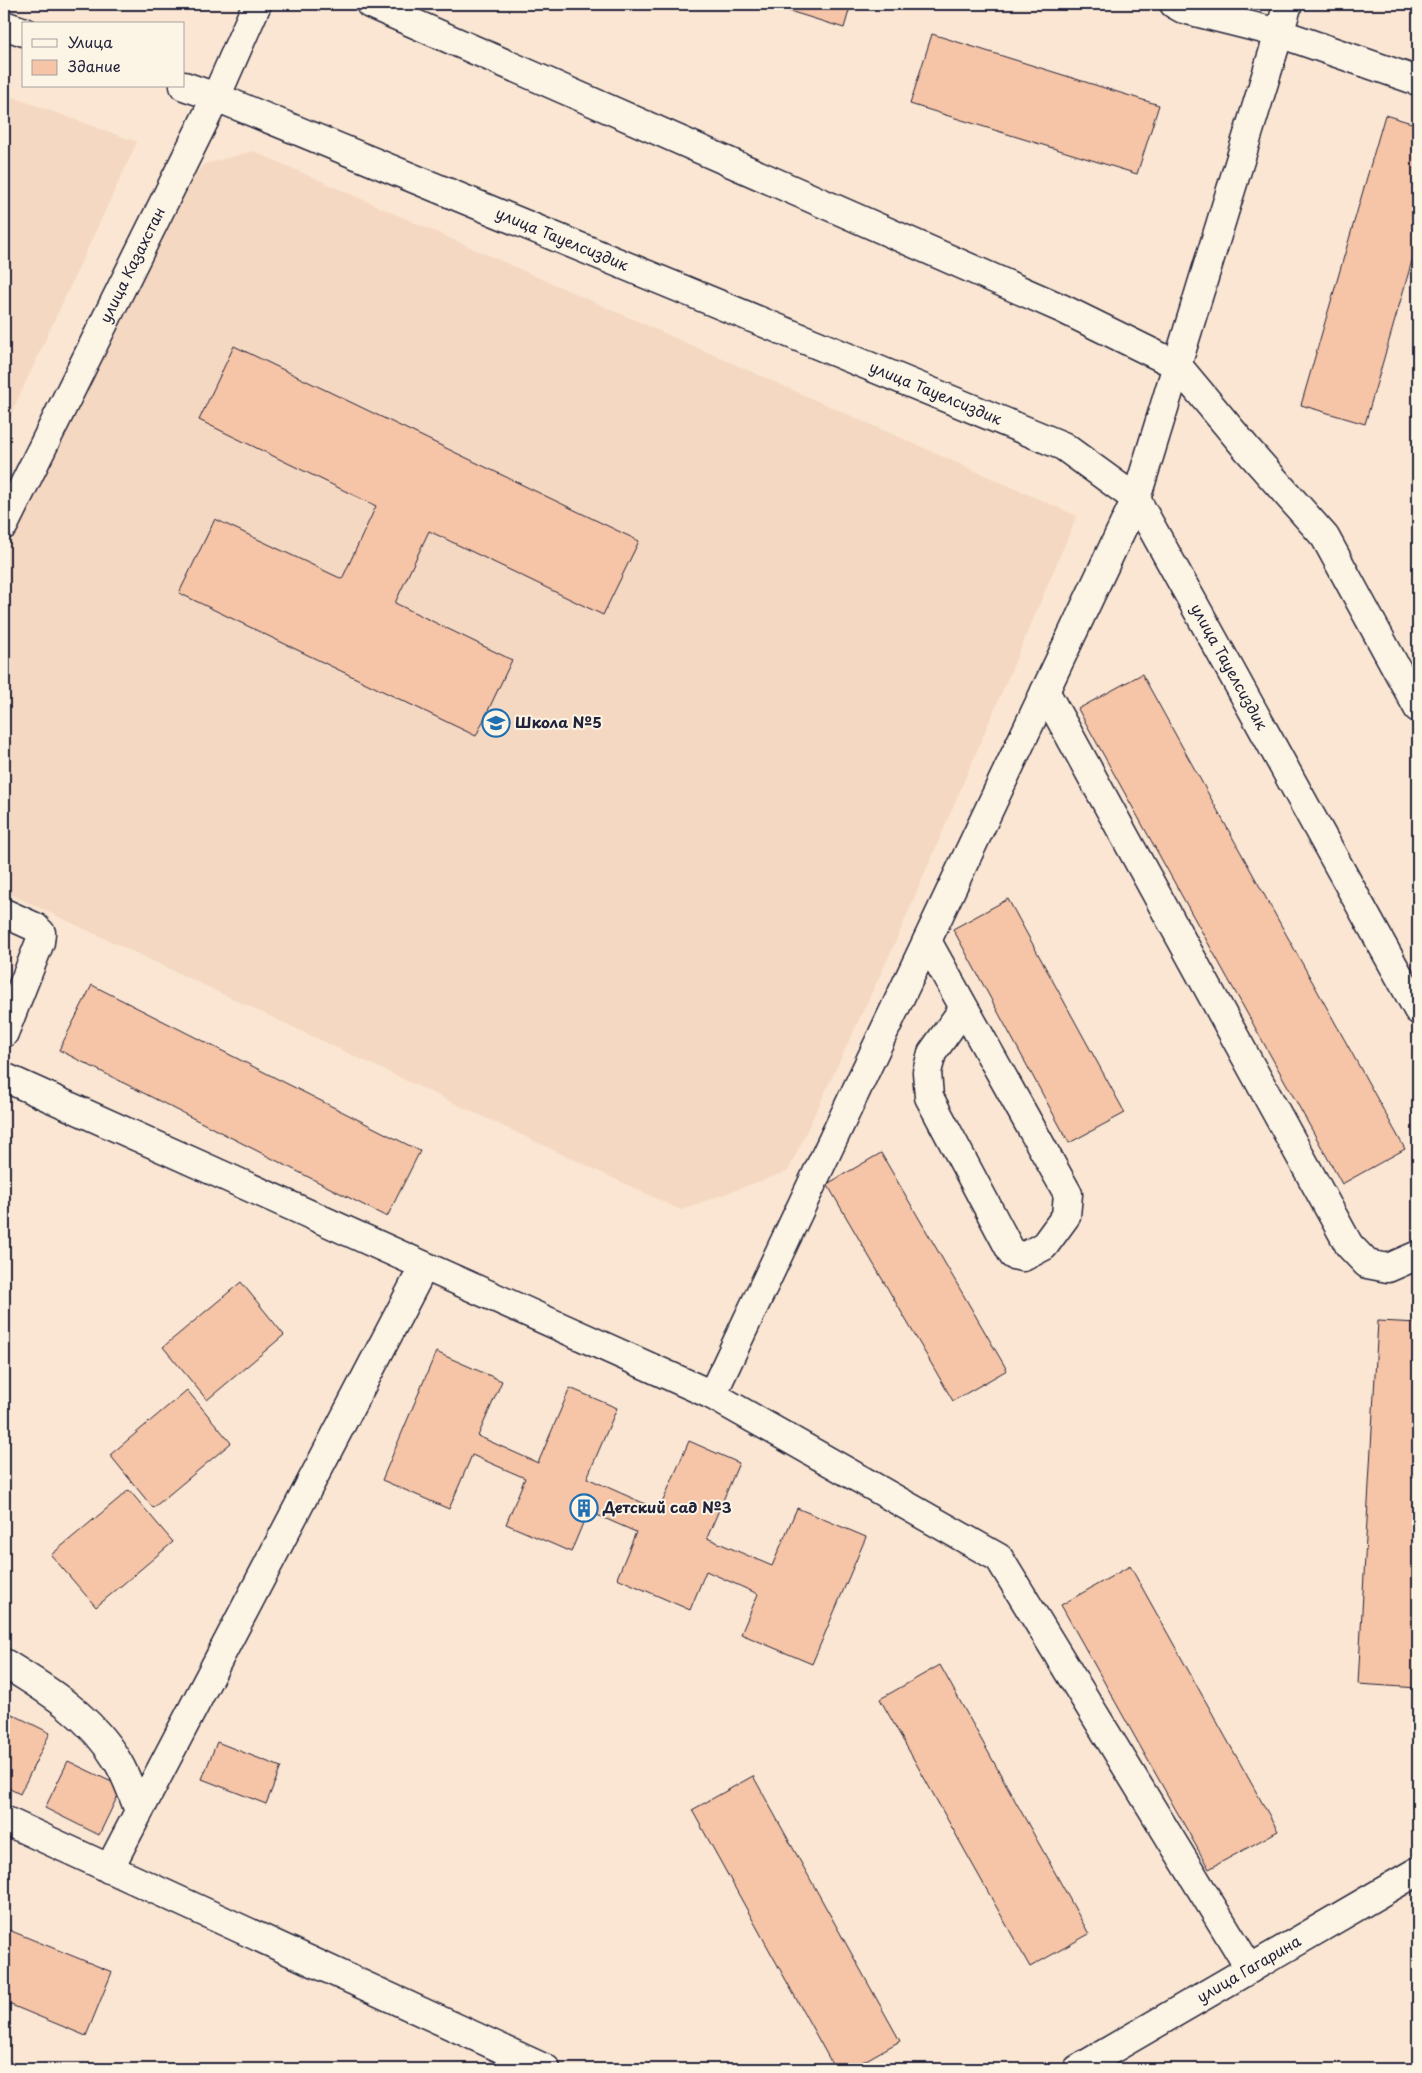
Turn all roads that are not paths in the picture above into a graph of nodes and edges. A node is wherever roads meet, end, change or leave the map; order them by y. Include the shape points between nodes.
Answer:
1 (257, 4) edge
2 (370, 4) edge
3 (1174, 4) edge
4 (1288, 4) edge
5 (4, 25) edge
6 (22, 31) edge
7 (1279, 33) junction
8 (1418, 82) edge
9 (185, 86) edge
10 (216, 97) junction
11 (1177, 365) junction
12 (1136, 499) junction
13 (4, 525) edge
14 (1045, 691) junction
15 (1418, 708) edge
16 (4, 913) edge
17 (927, 941) junction
18 (964, 1008) junction
19 (1418, 1010) edge
20 (4, 1033) edge
21 (4, 1076) edge
22 (1418, 1255) edge
23 (424, 1266) junction
24 (712, 1395) junction
25 (4, 1663) edge
26 (139, 1811) junction
27 (4, 1820) edge
28 (110, 1869) junction
29 (1418, 1871) edge
30 (1250, 1969) junction
31 (546, 2069) edge
32 (1078, 2069) edge

1 - 10 street, улица Казахстан
2 - 11 street via 1063,309
3 - 7 street
4 - 7 street
5 - 6 street
7 - 8 street
7 - 11 street
9 - 10 street, улица Тауелсиздик
10 - 12 street, улица Тауелсиздик via 1064,446
10 - 13 street, улица Казахстан
11 - 12 street
11 - 15 street via 1325,537
12 - 14 street
12 - 19 street, улица Тауелсиздик
14 - 17 street
14 - 22 street via 1349,1246 1367,1264 1388,1268
16 - 20 street via 41,933
17 - 18 street
17 - 24 street
18 - 18 street via 1068,1194 1066,1216 1044,1246 1023,1257 1013,1255 929,1097 927,1072 932,1053
21 - 23 street
23 - 24 street
23 - 26 street
24 - 30 street via 998,1558
25 - 26 street via 53,1693 107,1744 120,1764
26 - 28 street
27 - 28 street
28 - 31 street
29 - 30 street, улица Гагарина
30 - 32 street, улица Гагарина

